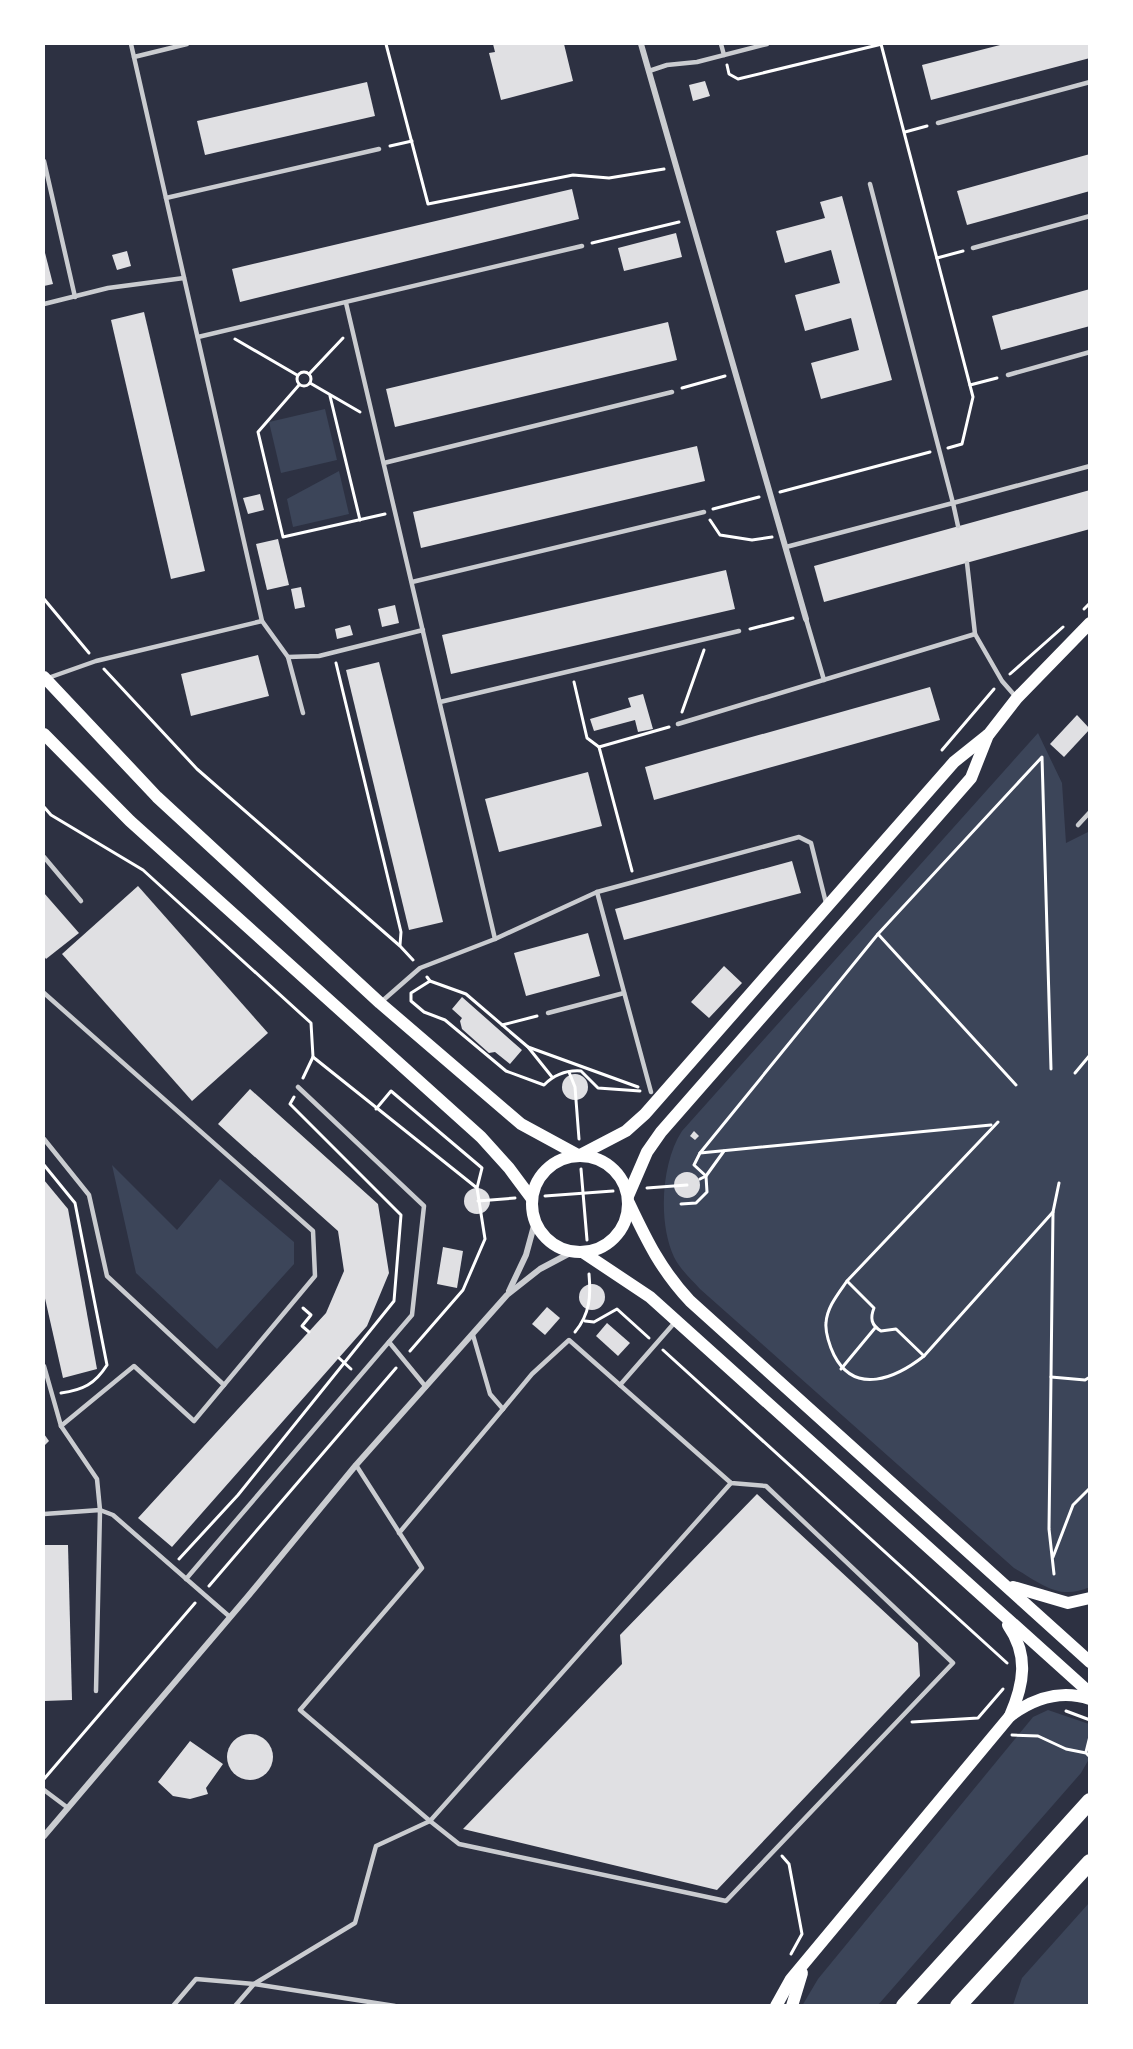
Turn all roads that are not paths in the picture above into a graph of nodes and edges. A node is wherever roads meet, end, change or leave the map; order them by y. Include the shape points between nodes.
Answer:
1 (131, 44) edge
2 (187, 44) edge
3 (641, 44) edge
4 (721, 44) edge
5 (767, 44) edge
6 (724, 55) junction
7 (134, 57) junction
8 (649, 70) junction
9 (1089, 82) edge
10 (938, 123) road end
11 (379, 148) road end
12 (44, 161) edge
13 (870, 184) dead end
14 (166, 198) junction
15 (1089, 216) edge
16 (582, 246) road end
17 (973, 248) road end
18 (184, 278) junction
19 (75, 297) junction
20 (346, 303) junction
21 (44, 304) edge
22 (198, 337) junction
23 (1089, 352) edge
24 (1008, 375) road end
25 (672, 392) road end
26 (384, 464) junction
27 (1089, 466) edge
28 (952, 504) junction
29 (705, 512) road end
30 (958, 526) dead end
31 (786, 547) junction
32 (967, 563) dead end
33 (412, 582) junction
34 (806, 617) joint
35 (262, 621) junction
36 (1089, 623) edge
37 (423, 630) junction
38 (740, 631) road end
39 (975, 634) junction
40 (288, 657) junction
41 (44, 678) edge
42 (825, 680) junction
43 (1017, 698) junction
44 (440, 702) junction
45 (303, 713) dead end
46 (678, 724) road end
47 (44, 734) edge
48 (989, 734) junction
49 (1089, 812) edge
50 (1078, 825) dead end
51 (44, 857) edge
52 (597, 892) junction
53 (81, 901) dead end
54 (828, 906) junction
55 (495, 939) junction
56 (44, 993) edge
57 (624, 993) junction
58 (380, 1003) junction
59 (548, 1013) road end
60 (298, 1088) road end
61 (651, 1092) road end
62 (44, 1139) edge
63 (580, 1154) junction
64 (625, 1197) junction
65 (532, 1198) junction
66 (536, 1222) junction
67 (581, 1251) junction
68 (507, 1295) junction
69 (676, 1321) junction
70 (473, 1335) junction
71 (389, 1342) junction
72 (44, 1366) edge
73 (224, 1385) junction
74 (620, 1385) junction
75 (426, 1387) junction
76 (503, 1409) junction
77 (62, 1426) junction
78 (356, 1465) junction
79 (731, 1483) junction
80 (100, 1510) junction
81 (44, 1514) edge
82 (399, 1533) junction
83 (186, 1579) junction
84 (1004, 1583) junction
85 (1089, 1598) edge
86 (1001, 1614) junction
87 (230, 1617) junction
88 (1089, 1662) edge
89 (96, 1690) dead end
90 (1089, 1693) edge
91 (1089, 1699) edge
92 (1010, 1716) junction
93 (44, 1790) edge
94 (1089, 1801) edge
95 (68, 1808) junction
96 (430, 1821) junction
97 (44, 1836) edge
98 (1089, 1862) edge
99 (809, 1958) junction
100 (254, 1984) junction
101 (173, 2006) edge
102 (235, 2006) edge
103 (395, 2006) edge
104 (776, 2006) edge
105 (792, 2006) edge
106 (904, 2006) edge
107 (958, 2006) edge

1 - 7 lane
2 - 7 lane
3 - 8 street
4 - 6 lane
5 - 6 lane
6 - 8 lane
7 - 14 lane
8 - 31 street
9 - 10 lane
11 - 14 lane
12 - 19 lane
13 - 28 lane
14 - 18 lane
15 - 17 lane
16 - 20 lane
18 - 19 lane via 108,288
18 - 22 lane
19 - 21 lane
20 - 22 lane
20 - 26 lane
22 - 35 lane
23 - 24 lane
25 - 26 lane
26 - 33 lane
27 - 28 lane
28 - 30 lane
28 - 31 lane
29 - 33 lane
31 - 34 street
32 - 39 lane
33 - 37 lane
34 - 42 lane
35 - 40 lane
35 - 41 lane via 96,661
36 - 43 main road
37 - 40 lane via 334,652
37 - 44 lane
38 - 44 lane
39 - 42 lane
39 - 43 lane via 1002,681
40 - 45 lane
41 - 58 main road via 157,797
42 - 46 lane
43 - 48 main road
44 - 55 lane
47 - 65 main road via 130,821 481,1137
48 - 54 main road via 954,762
48 - 64 main road via 971,778 661,1131
49 - 50 lane
51 - 53 lane
52 - 54 lane via 799,837 811,843
52 - 55 lane
52 - 57 lane
54 - 63 main road via 645,1114 626,1131
55 - 58 lane via 420,968
56 - 73 lane via 313,1232 315,1276
57 - 59 lane
57 - 61 lane
58 - 63 main road via 521,1124
60 - 71 lane via 424,1206 412,1315
62 - 73 lane via 89,1195 106,1276
63 - 64 main road via 614,1168 622,1179
63 - 65 main road via 565,1158 543,1173
64 - 67 main road via 626,1221 616,1237 596,1250
64 - 84 main road via 655,1258 690,1301
65 - 66 main road
66 - 67 main road via 551,1243
66 - 68 street
67 - 68 street via 540,1269
67 - 69 main road via 634,1285
68 - 70 street
69 - 74 lane
69 - 86 main road
70 - 75 street
70 - 76 lane via 490,1394
71 - 75 lane
71 - 83 lane
72 - 77 lane
73 - 77 lane via 194,1421 134,1365
74 - 76 lane via 568,1340
74 - 79 lane
75 - 78 street
76 - 82 lane
77 - 80 lane via 97,1479
78 - 82 lane
78 - 87 street
79 - 96 lane
79 - 96 lane via 766,1486 953,1663 726,1900 459,1844
80 - 81 lane
80 - 83 lane via 113,1515
80 - 89 lane
82 - 96 lane via 422,1568 300,1710
83 - 87 lane
84 - 85 main road via 1068,1603
84 - 88 main road
86 - 90 main road
86 - 92 main road via 1019,1644 1023,1662 1023,1681
87 - 95 street
91 - 92 main road via 1058,1694 1025,1705
92 - 99 main road
93 - 95 lane
94 - 106 highway
95 - 97 street
96 - 100 lane via 376,1846 355,1923
98 - 107 highway
99 - 104 main road
99 - 105 main road
100 - 101 lane via 196,1979
100 - 102 lane
100 - 103 lane

